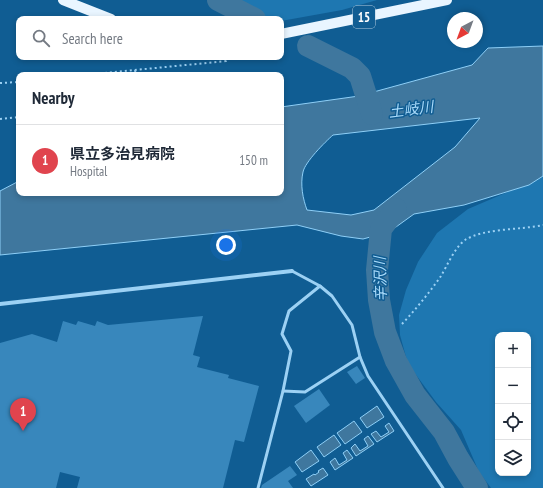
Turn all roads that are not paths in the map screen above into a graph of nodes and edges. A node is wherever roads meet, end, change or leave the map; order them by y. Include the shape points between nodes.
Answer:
1 (62, 0) edge
2 (447, 0) edge
3 (103, 16) edge
4 (284, 33) edge
5 (292, 271) joint
6 (320, 286) junction
7 (0, 304) edge
8 (360, 357) junction
9 (283, 391) junction
10 (258, 488) edge
11 (443, 488) edge

1 - 3 main road
2 - 4 main road, 15
5 - 6 lane
5 - 7 street
6 - 8 lane via 332,296 352,325
6 - 9 lane via 289,311 282,334 291,351
8 - 9 lane via 305,392
8 - 11 lane via 368,376
9 - 10 lane

